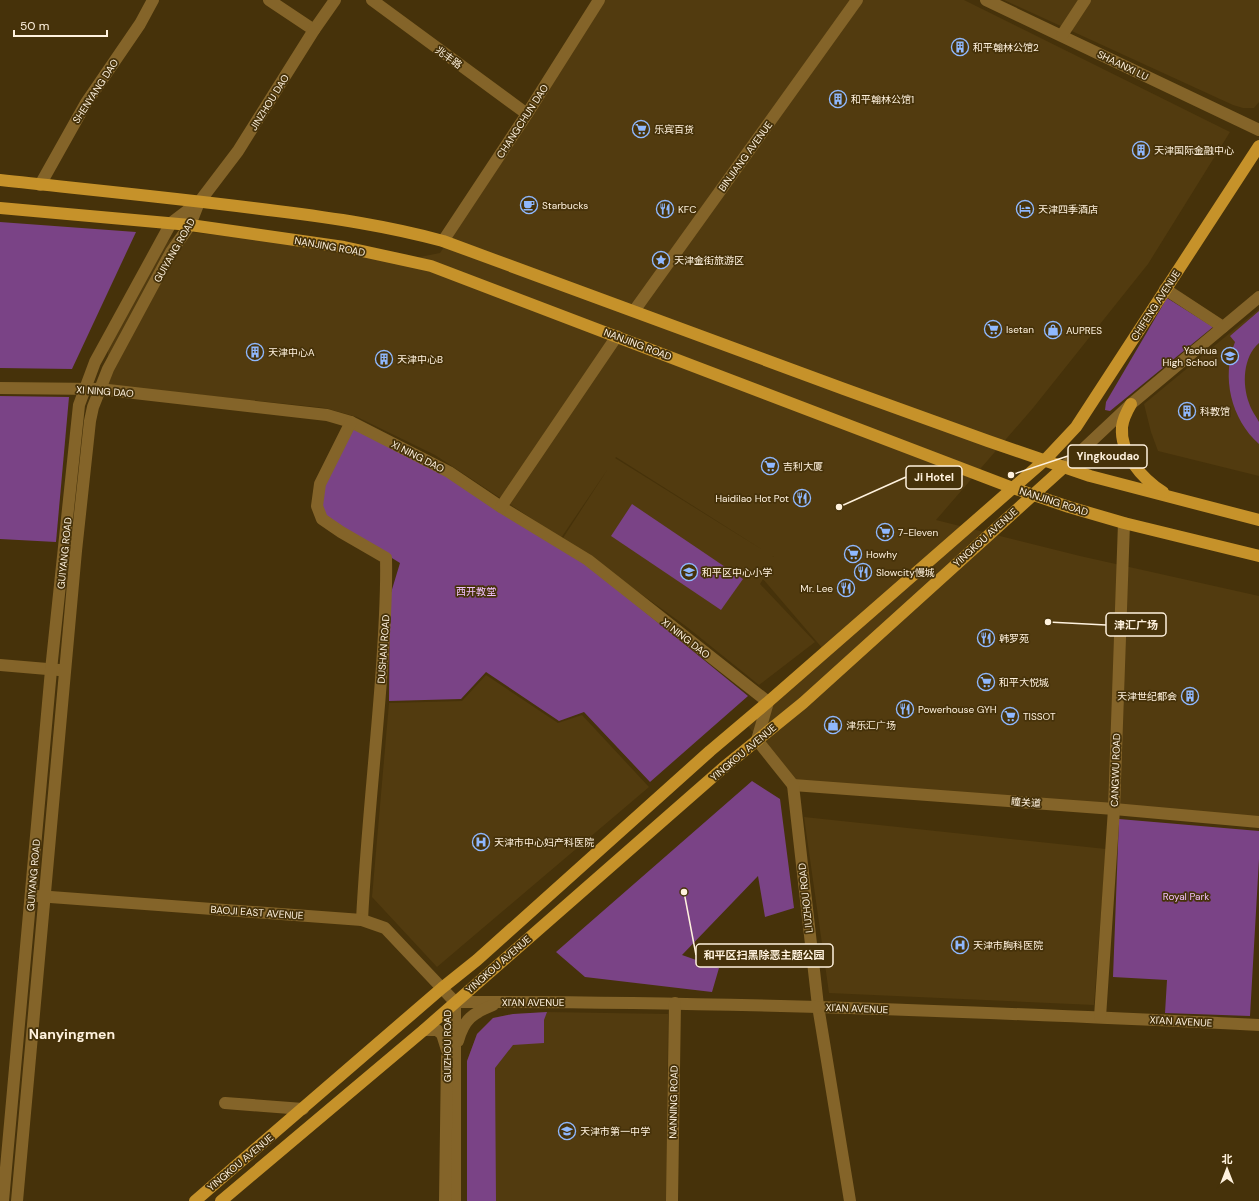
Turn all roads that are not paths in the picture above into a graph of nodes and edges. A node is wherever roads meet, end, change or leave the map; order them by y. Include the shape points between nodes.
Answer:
1 (153, 0) edge
2 (269, 0) edge
3 (335, 0) edge
4 (372, 0) edge
5 (599, 0) edge
6 (857, 0) edge
7 (986, 0) edge
8 (1085, 0) edge
9 (314, 30) junction
10 (1062, 35) junction
11 (527, 114) junction
12 (1259, 130) edge
13 (1259, 146) edge
14 (0, 180) edge
15 (40, 185) junction
16 (200, 201) junction
17 (0, 208) edge
18 (171, 223) junction
19 (190, 225) junction
20 (443, 241) junction
21 (1165, 289) junction
22 (1259, 297) edge
23 (634, 311) junction
24 (1223, 327) junction
25 (617, 336) junction
26 (0, 388) edge
27 (84, 389) junction
28 (99, 389) junction
29 (1131, 404) junction
30 (351, 422) junction
31 (1045, 460) junction
32 (1064, 467) junction
33 (974, 474) junction
34 (1024, 479) junction
35 (1013, 488) junction
36 (1032, 494) junction
37 (1173, 498) junction
38 (501, 507) junction
39 (1259, 520) edge
40 (1124, 523) junction
41 (1259, 556) edge
42 (0, 665) edge
43 (51, 670) junction
44 (66, 671) junction
45 (768, 702) junction
46 (757, 740) junction
47 (793, 785) junction
48 (1114, 809) junction
49 (1259, 822) edge
50 (32, 895) junction
51 (44, 897) junction
52 (362, 920) junction
53 (442, 988) junction
54 (500, 1002) junction
55 (674, 1003) junction
56 (451, 1005) junction
57 (818, 1006) junction
58 (1100, 1018) junction
59 (1259, 1025) edge
60 (424, 1030) junction
61 (451, 1050) junction
62 (225, 1103) dead end
63 (332, 1106) junction
64 (303, 1109) junction
65 (4, 1159) edge
66 (21, 1160) junction
67 (3, 1201) edge
68 (17, 1201) edge
69 (195, 1201) edge
70 (221, 1201) edge
71 (445, 1201) edge
72 (455, 1201) edge
73 (672, 1201) edge
74 (850, 1201) edge

1 - 15 street, SHENYANG DAO via 140,24 86,103
2 - 9 street
3 - 9 street, JINZHOU DAO
4 - 11 street, 兆丰路
5 - 11 street, CHANGCHUN DAO
6 - 23 street, BINJIANG AVENUE
7 - 10 street, SHAANXI LU
8 - 10 street
9 - 16 street, JINZHOU DAO via 238,151
10 - 12 street, SHAANXI LU
11 - 20 street, CHANGCHUN DAO
13 - 21 main road, CHIFENG AVENUE
14 - 15 main road
15 - 16 main road
16 - 18 street, GUIYANG ROAD
16 - 19 street, GUIYANG ROAD
16 - 20 main road via 345,220 405,230
17 - 18 main road, NANJING ROAD
18 - 19 main road, NANJING ROAD
18 - 27 street, GUIYANG ROAD via 95,362
19 - 25 main road, NANJING ROAD via 344,247 431,266
19 - 28 street, GUIYANG ROAD via 171,252
20 - 23 main road
21 - 24 street
21 - 31 main road, CHIFENG AVENUE via 1076,427
22 - 24 street, YINGKOU AVENUE
23 - 31 main road
24 - 29 street, YINGKOU AVENUE
25 - 33 main road, NANJING ROAD
25 - 38 street
26 - 27 street, XI NING DAO
27 - 28 street, XI NING DAO
27 - 43 street, GUIYANG ROAD via 78,417
28 - 30 street, XI NING DAO via 327,415
28 - 44 street, GUIYANG ROAD via 90,421
29 - 32 street, YINGKOU AVENUE
29 - 37 main road via 1122,428 1129,455 1152,486
30 - 38 street, XI NING DAO via 449,472
30 - 52 street, DUSHAN ROAD via 320,484 316,506 322,519 386,558 386,599
31 - 32 main road
31 - 34 main road, YINGKOU AVENUE
32 - 34 main road via 1044,476
32 - 36 main road, YINGKOU AVENUE
32 - 37 main road
33 - 34 main road
33 - 35 main road, NANJING ROAD
34 - 35 main road, YINGKOU AVENUE
35 - 36 main road, NANJING ROAD
35 - 45 main road, YINGKOU AVENUE
36 - 40 main road, NANJING ROAD
36 - 46 main road, YINGKOU AVENUE via 803,703
37 - 39 main road
38 - 45 street, XI NING DAO via 588,560
40 - 41 main road, NANJING ROAD
40 - 48 street, CANGWU ROAD
42 - 43 street
43 - 44 street
43 - 50 street, GUIYANG ROAD
44 - 51 street, GUIYANG ROAD
45 - 46 street
45 - 53 main road, YINGKOU AVENUE via 477,960
46 - 47 street
46 - 56 main road, YINGKOU AVENUE
47 - 48 street, 瞳关道
47 - 57 street, LIUZHOU ROAD
48 - 49 street, 瞳关道
48 - 58 street, CANGWU ROAD
50 - 51 street, BAOJI EAST AVENUE
50 - 65 street, GUIYANG ROAD
51 - 52 street, BAOJI EAST AVENUE
51 - 66 street, GUIYANG ROAD
52 - 53 street, BAOJI EAST AVENUE via 385,928
53 - 56 street, GUIZHOU ROAD
53 - 64 main road, YINGKOU AVENUE
54 - 55 street, XI'AN AVENUE
54 - 56 street, XI'AN AVENUE
54 - 61 street via 471,1016
55 - 57 street, XI'AN AVENUE
55 - 73 street, NANNING ROAD
56 - 60 main road, YINGKOU AVENUE
56 - 61 street, GUIZHOU ROAD
57 - 58 street, XI'AN AVENUE
57 - 74 street, LIUZHOU ROAD
58 - 59 street, XI'AN AVENUE
60 - 61 street via 437,1030
60 - 63 main road, YINGKOU AVENUE
61 - 71 street, GUIZHOU ROAD
61 - 72 street, GUIZHOU ROAD
62 - 64 street
63 - 64 main road
63 - 70 main road, YINGKOU AVENUE
64 - 69 main road, YINGKOU AVENUE
65 - 66 street
65 - 67 street, GUIYANG ROAD
66 - 68 street, GUIYANG ROAD

